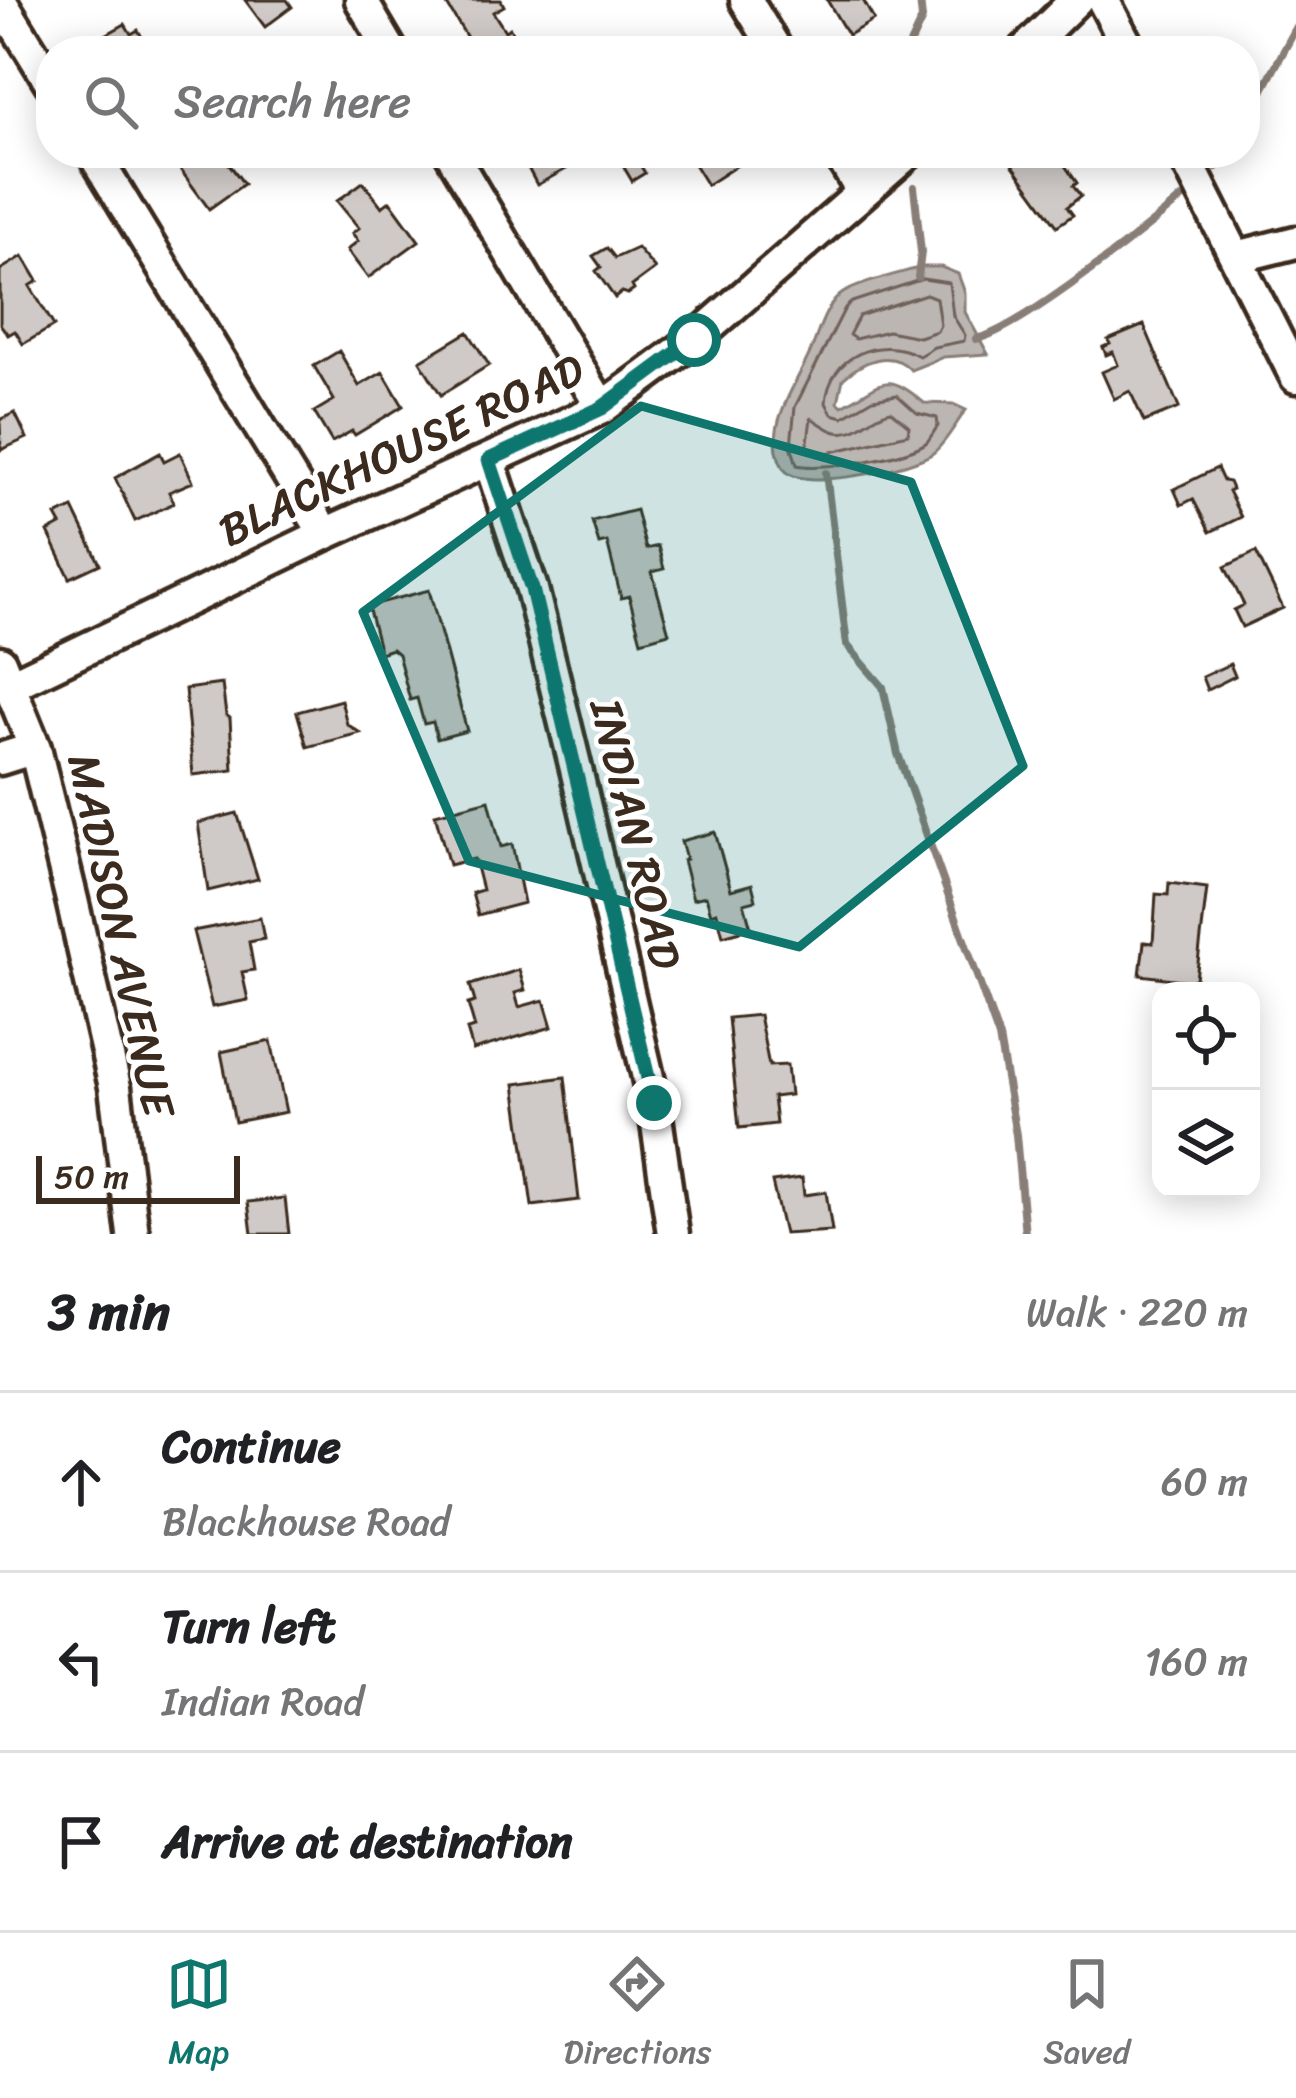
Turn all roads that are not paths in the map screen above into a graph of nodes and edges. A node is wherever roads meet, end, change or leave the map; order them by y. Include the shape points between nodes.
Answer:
1 (0, 0) edge
2 (361, 0) edge
3 (746, 0) edge
4 (1076, 0) edge
5 (1103, 0) edge
6 (382, 36) edge
7 (768, 36) edge
8 (1039, 36) edge
9 (1122, 36) edge
10 (36, 59) edge
11 (102, 168) edge
12 (460, 168) edge
13 (848, 168) edge
14 (890, 168) edge
15 (1191, 168) edge
16 (862, 192) junction
17 (1296, 242) edge
18 (1238, 257) junction
19 (1296, 377) edge
20 (602, 408) junction
21 (489, 460) junction
22 (325, 534) junction
23 (5, 674) edge
24 (35, 748) junction
25 (0, 760) edge
26 (133, 1234) edge
27 (673, 1234) edge

1 - 10 street
2 - 6 street
3 - 7 street
4 - 8 street
5 - 9 street
11 - 22 street
12 - 20 street
13 - 16 street
14 - 16 street, BLACKHOUSE ROAD
15 - 18 street
16 - 20 street, BLACKHOUSE ROAD via 694,340
17 - 18 street
18 - 19 street
20 - 21 street, BLACKHOUSE ROAD
21 - 22 street, BLACKHOUSE ROAD
21 - 27 street, INDIAN ROAD via 532,589 581,792 654,1103
22 - 23 street, BLACKHOUSE ROAD
23 - 24 street, MADISON AVENUE
24 - 25 street
24 - 26 street, MADISON AVENUE via 115,1087

